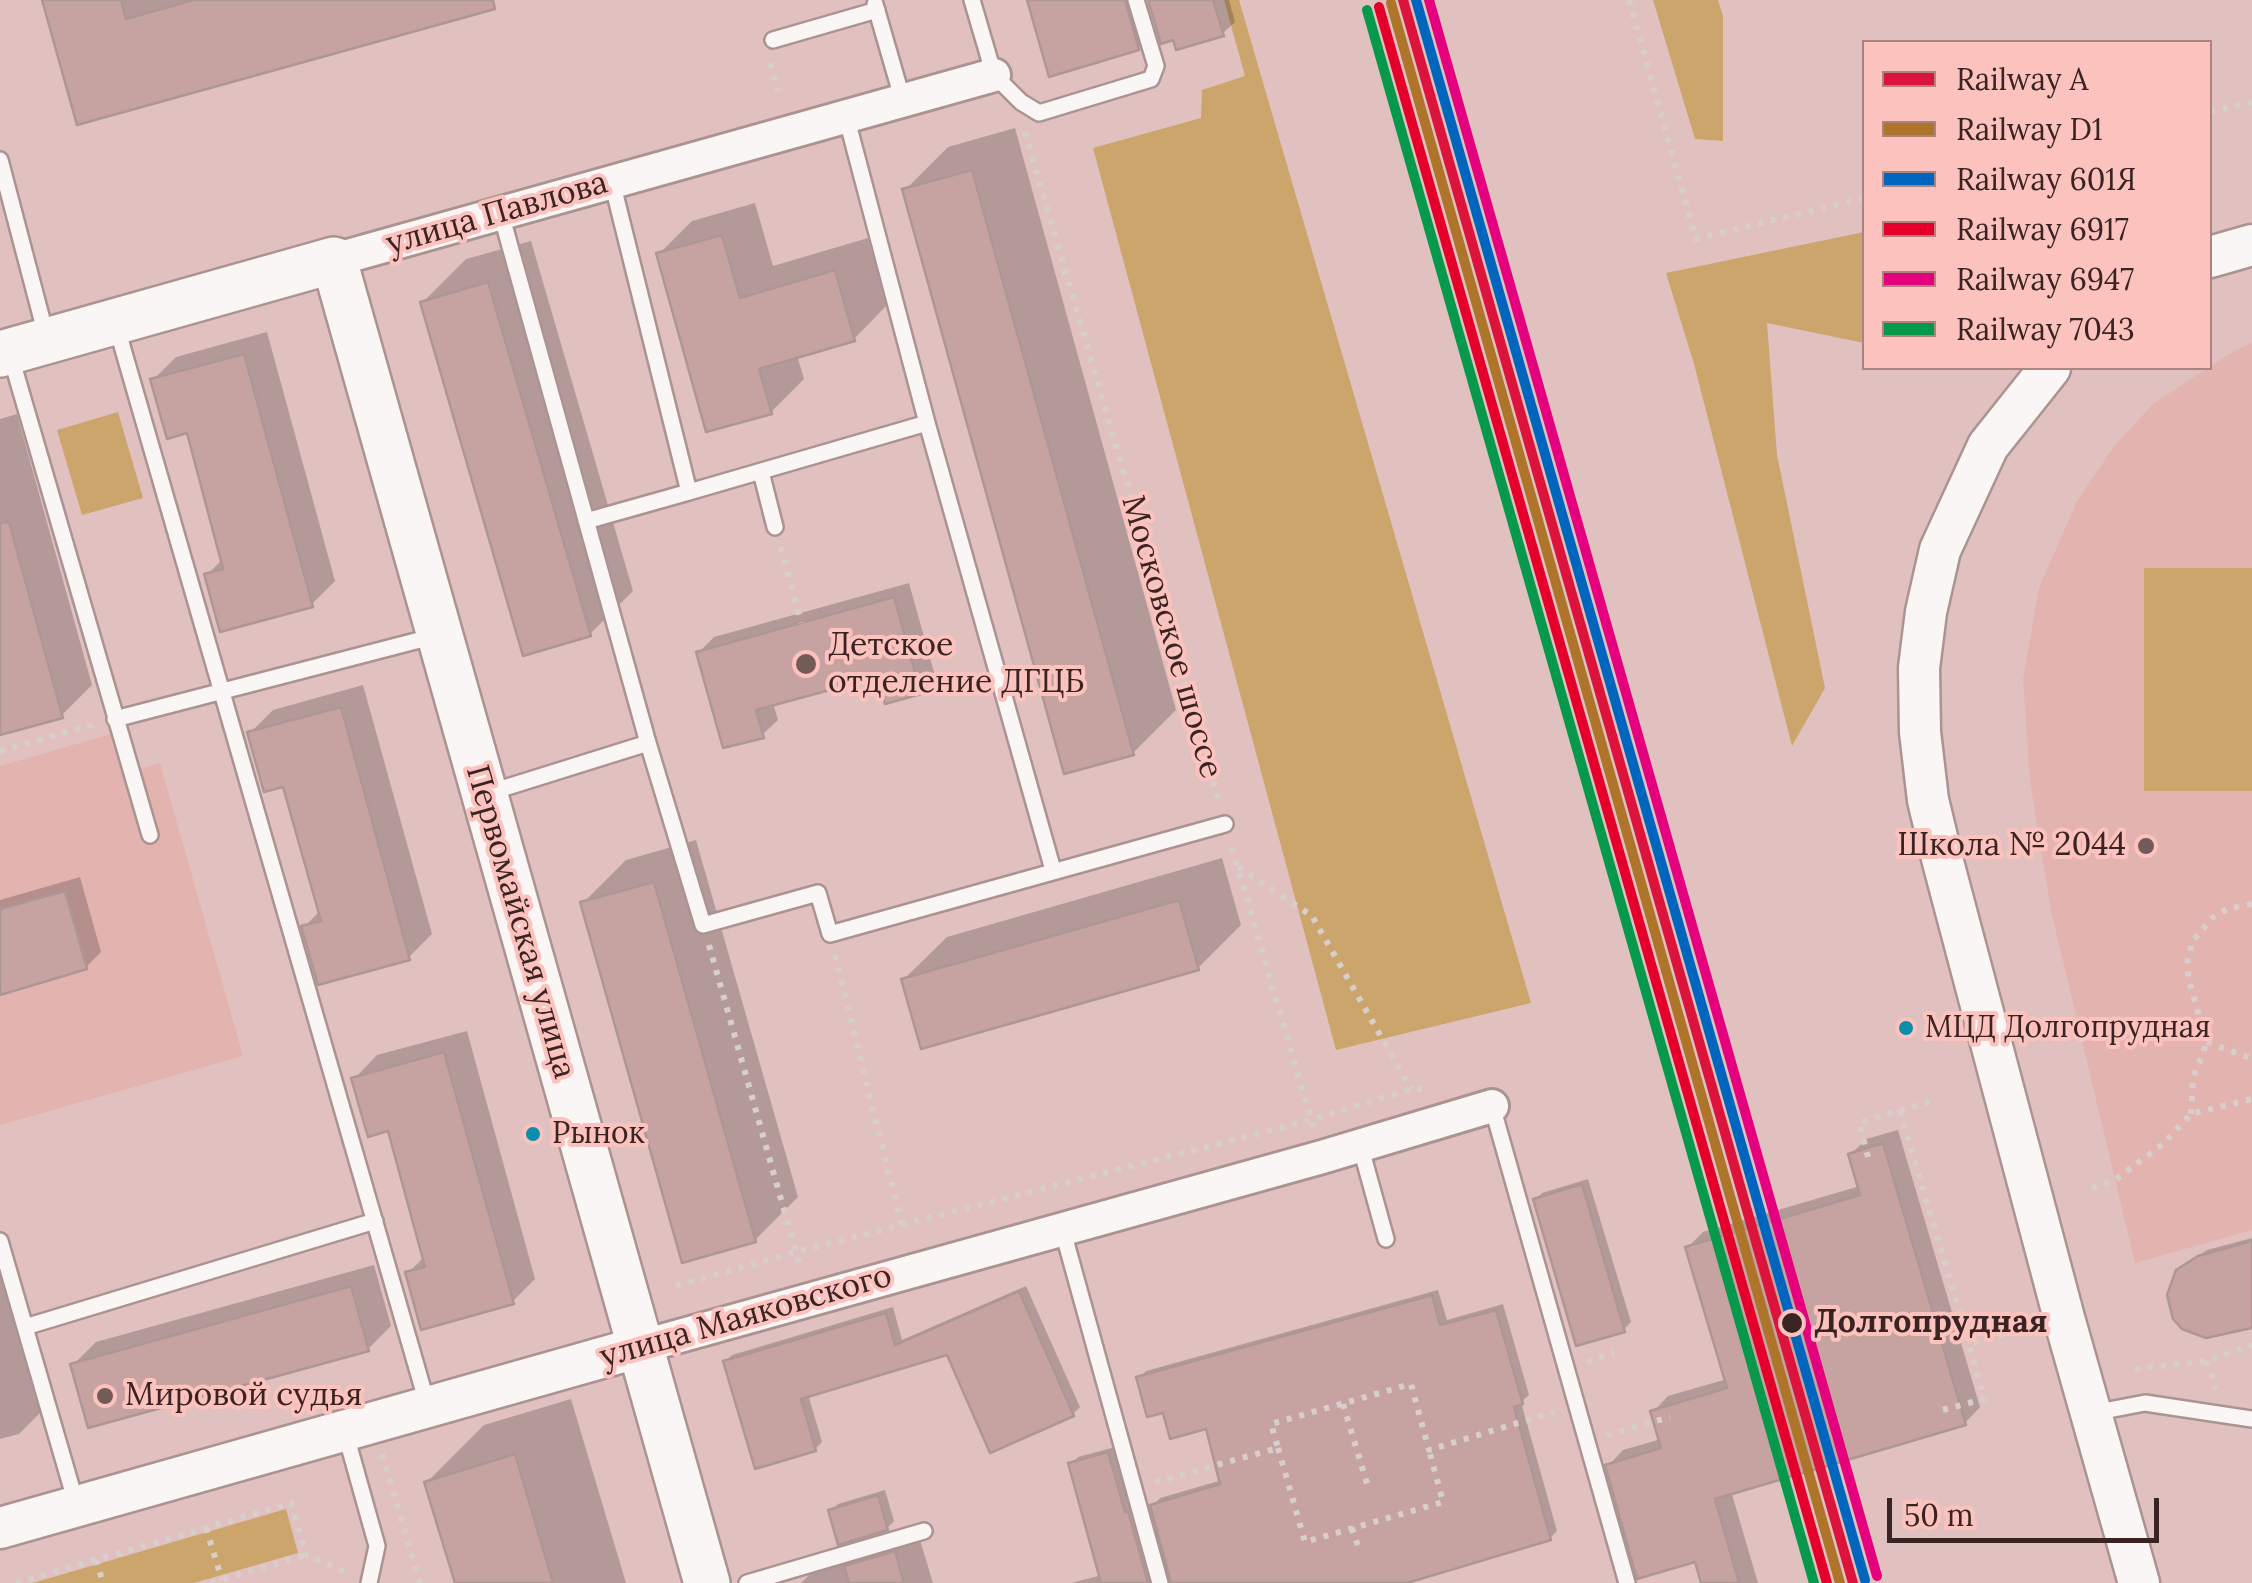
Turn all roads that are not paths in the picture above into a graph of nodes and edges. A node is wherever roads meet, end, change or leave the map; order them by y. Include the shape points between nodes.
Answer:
1 (972, 0) edge
2 (1136, 0) edge
3 (875, 5) edge
4 (772, 40) dead end
5 (994, 75) junction
6 (903, 101) junction
7 (846, 116) junction
8 (0, 160) edge
9 (612, 182) junction
10 (501, 214) junction
11 (2252, 245) edge
12 (2212, 256) edge
13 (334, 260) junction
14 (115, 322) junction
15 (19, 348) edge
16 (2038, 380) edge
17 (927, 423) junction
18 (761, 472) junction
19 (688, 492) junction
20 (586, 521) junction
21 (775, 527) road end
22 (439, 635) junction
23 (222, 691) junction
24 (115, 719) junction
25 (648, 743) junction
26 (484, 794) junction
27 (1225, 824) road end
28 (150, 835) dead end
29 (1053, 870) junction
30 (1492, 1106) joint
31 (1360, 1145) junction
32 (375, 1221) junction
33 (1062, 1228) junction
34 (1386, 1240) dead end
35 (0, 1242) edge
36 (25, 1327) junction
37 (640, 1347) junction
38 (428, 1407) junction
39 (2091, 1414) junction
40 (2252, 1419) edge
41 (362, 1438) junction
42 (77, 1506) junction
43 (0, 1528) edge
44 (924, 1531) dead end
45 (370, 1583) edge
46 (707, 1583) edge
47 (747, 1583) edge
48 (1160, 1583) edge
49 (1627, 1583) edge
50 (2139, 1583) edge

1 - 5 lane
2 - 5 lane via 1156,66 1151,79 1039,113
3 - 4 lane
3 - 6 lane
5 - 6 street, улица Павлова
6 - 7 street, улица Павлова
7 - 9 street, улица Павлова
7 - 17 lane
8 - 15 lane
9 - 10 street, улица Павлова
9 - 19 lane
10 - 13 street, улица Павлова
10 - 20 lane
11 - 12 street
13 - 14 main road, улица Павлова
13 - 22 main road, Первомайская улица
14 - 15 main road, улица Павлова
14 - 23 lane
15 - 24 lane
16 - 39 street via 1988,446 1940,550 1919,668 1920,732 1943,862
17 - 18 lane
17 - 29 lane
18 - 19 lane
18 - 21 lane
19 - 20 lane
20 - 25 lane
22 - 23 lane
22 - 26 main road, Первомайская улица
23 - 24 lane
23 - 32 lane
24 - 28 lane
25 - 26 lane
25 - 29 lane via 703,925 818,892 830,934
26 - 37 main road, Первомайская улица
27 - 29 lane
30 - 31 street, улица Маяковского
30 - 49 lane
31 - 33 street, улица Маяковского
31 - 34 lane
32 - 36 lane
32 - 38 lane
33 - 37 street, улица Маяковского
33 - 48 lane
35 - 36 lane
36 - 42 lane
37 - 38 street, улица Маяковского
37 - 46 main road, Первомайская улица
38 - 41 street, улица Маяковского
39 - 40 lane via 2146,1403
39 - 50 street
41 - 42 street, улица Маяковского
41 - 45 lane via 377,1546
42 - 43 street, улица Маяковского
44 - 47 lane

